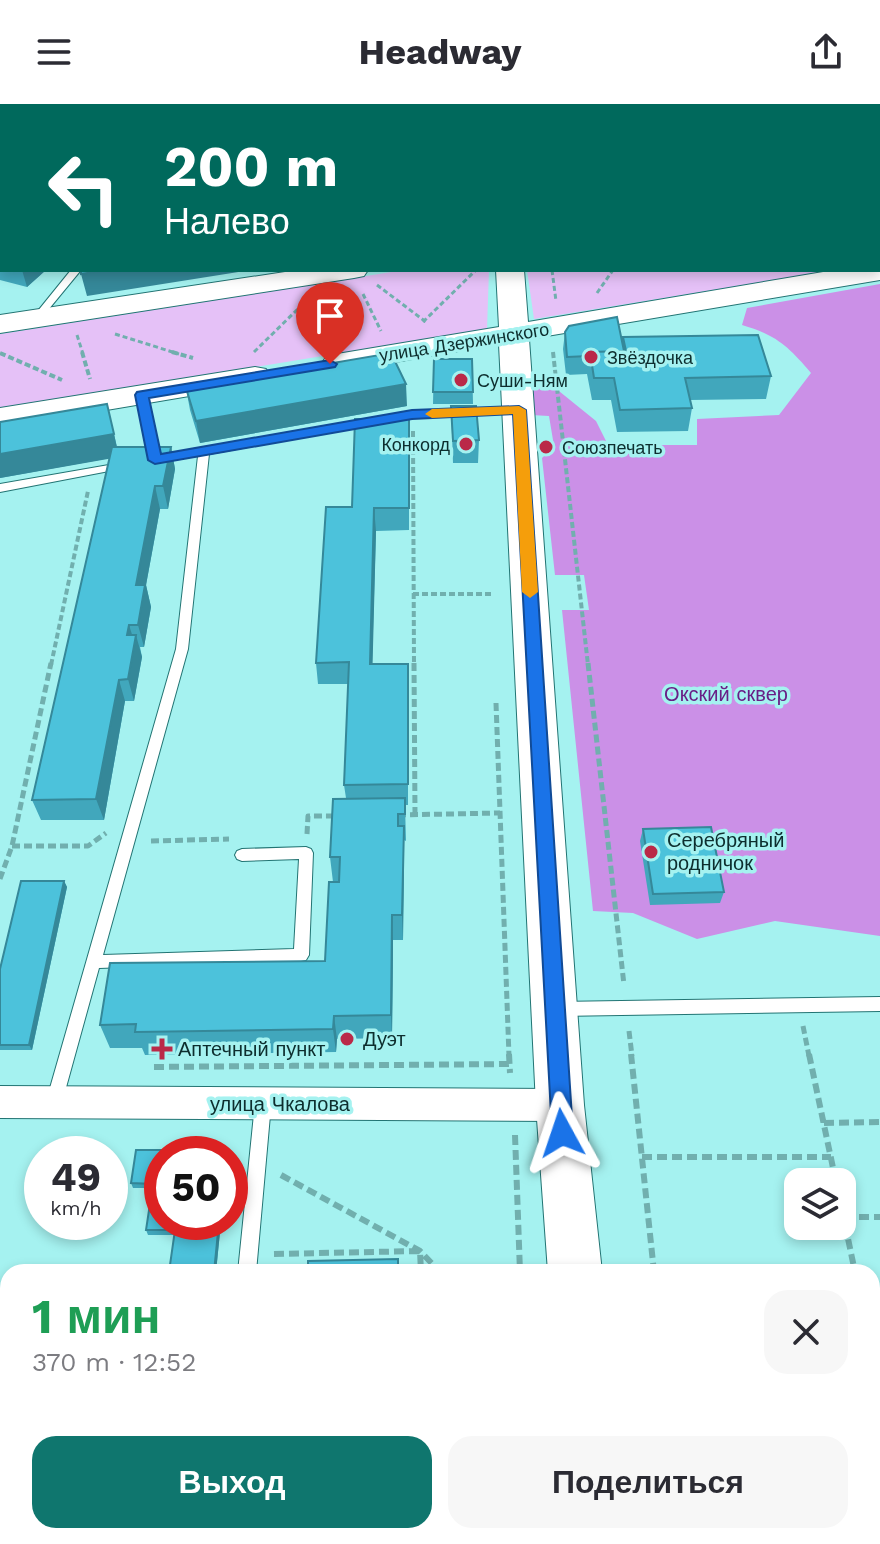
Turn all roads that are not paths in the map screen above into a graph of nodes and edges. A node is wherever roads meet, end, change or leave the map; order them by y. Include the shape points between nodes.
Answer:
1 (74, 272) edge
2 (510, 272) edge
3 (874, 272) edge
4 (353, 275) edge
5 (36, 319) junction
6 (1, 331) edge
7 (515, 334) junction
8 (314, 367) edge
9 (283, 372) edge
10 (141, 395) junction
11 (519, 410) junction
12 (0, 418) edge
13 (204, 451) junction
14 (155, 460) junction
15 (0, 488) edge
16 (242, 855) dead end
17 (92, 962) junction
18 (880, 1004) edge
19 (554, 1009) junction
20 (0, 1102) edge
21 (54, 1102) junction
22 (263, 1104) junction
23 (560, 1105) junction
24 (248, 1263) edge
25 (574, 1264) edge

1 - 5 lane
2 - 7 main road
3 - 7 main road, улица Дзержинского
4 - 5 main road
5 - 6 main road
7 - 8 main road, улица Дзержинского
7 - 11 main road
9 - 10 main road
10 - 12 main road
10 - 14 lane
11 - 13 lane via 412,414
11 - 19 main road
13 - 14 lane
13 - 17 lane via 182,649
14 - 15 lane
16 - 17 lane via 306,853 301,955
17 - 21 lane
18 - 19 lane
19 - 23 main road
20 - 21 street, улица Чкалова
21 - 22 street, улица Чкалова
22 - 23 street, улица Чкалова
22 - 24 lane
23 - 25 main road

